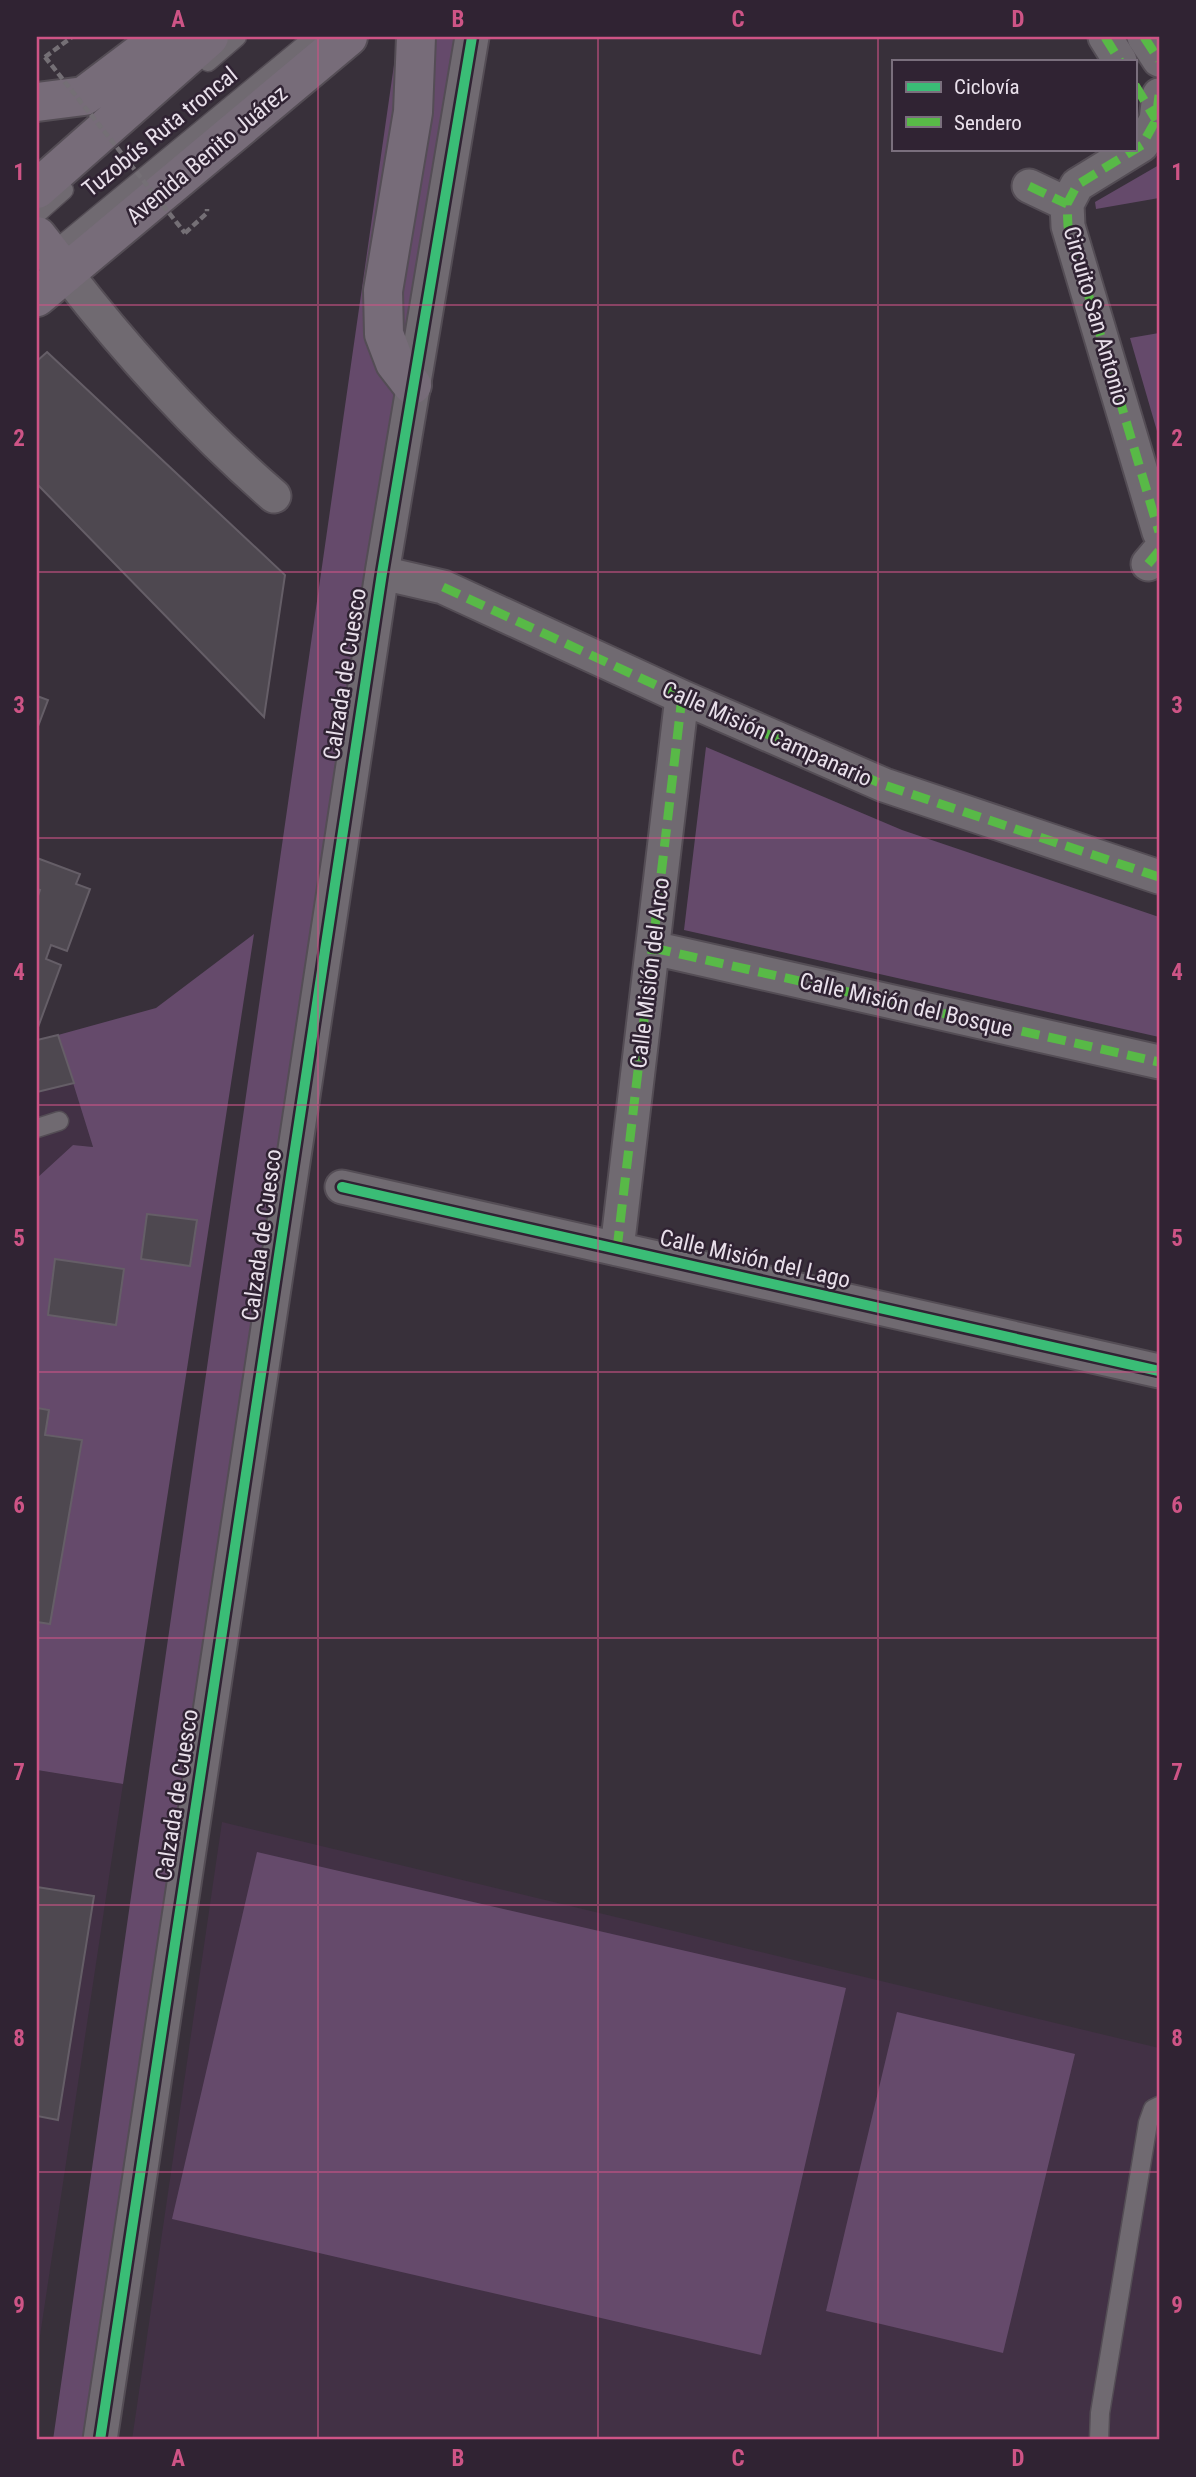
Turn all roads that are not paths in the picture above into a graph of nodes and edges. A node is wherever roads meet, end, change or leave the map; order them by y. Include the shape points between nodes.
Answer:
1 (162, 37) edge
2 (209, 37) edge
3 (237, 37) edge
4 (314, 37) edge
5 (348, 37) edge
6 (416, 37) edge
7 (472, 37) edge
8 (1105, 37) edge
9 (1144, 37) edge
10 (1119, 60) edge
11 (1159, 60) edge
12 (1136, 86) edge
13 (177, 90) dead end
14 (37, 102) edge
15 (1157, 107) edge
16 (1136, 149) edge
17 (1134, 150) edge
18 (77, 178) dead end
19 (1029, 186) dead end
20 (37, 189) edge
21 (1067, 204) junction
22 (37, 214) edge
23 (48, 257) edge
24 (37, 297) edge
25 (412, 385) junction
26 (274, 496) dead end
27 (1159, 532) edge
28 (382, 572) junction
29 (682, 697) junction
30 (1159, 877) edge
31 (653, 948) junction
32 (1159, 1062) edge
33 (59, 1121) dead end
34 (37, 1128) edge
35 (342, 1187) dead end
36 (617, 1249) junction
37 (1159, 1371) edge
38 (1159, 2106) edge
39 (100, 2440) edge
40 (1099, 2440) edge

1 - 14 main road via 84,96
2 - 20 main road
3 - 13 lane, Tuzobús Ruta troncal
4 - 23 lane, Tuzobús Ruta troncal
5 - 23 main road, Avenida Benito Juárez
6 - 25 main road via 413,112 383,291 384,334 395,363
7 - 25 street, Calzada de Cuesco
8 - 10 street
9 - 11 street
12 - 15 street
15 - 16 street, Circuito San Antonio via 1142,145
17 - 21 street, Circuito San Antonio via 1077,185
18 - 22 lane, Tuzobús Ruta troncal
19 - 21 street
21 - 27 street, Circuito San Antonio via 1068,226
23 - 24 main road, Avenida Benito Juárez
23 - 26 street via 239,466
25 - 28 street, Calzada de Cuesco
28 - 29 street, Calle Misión Campanario via 443,587
28 - 39 street, Calzada de Cuesco
29 - 30 street, Calle Misión Campanario via 884,785
29 - 31 street, Calle Misión del Arco
31 - 32 street, Calle Misión del Bosque
31 - 36 street, Calle Misión del Arco
33 - 34 lane
35 - 36 street, Calle Misión del Lago
36 - 37 street, Calle Misión del Lago
38 - 40 lane via 1148,2123

